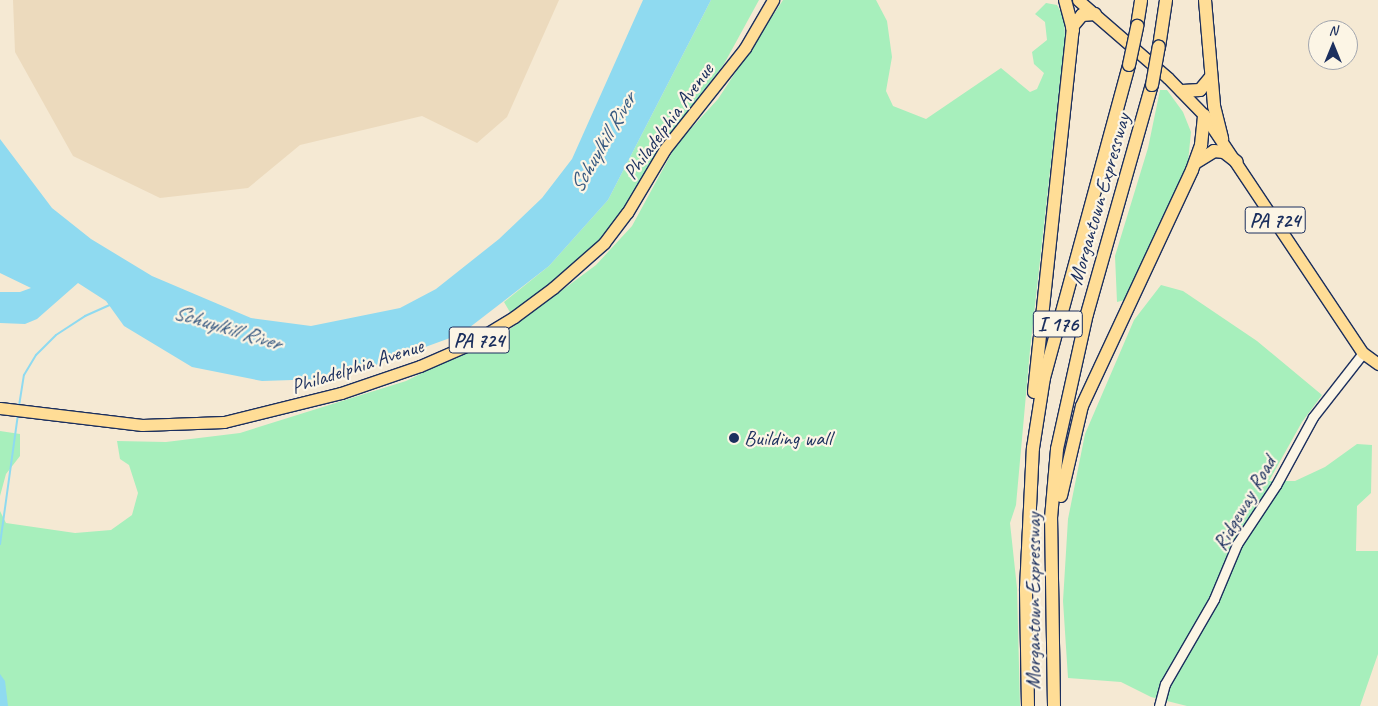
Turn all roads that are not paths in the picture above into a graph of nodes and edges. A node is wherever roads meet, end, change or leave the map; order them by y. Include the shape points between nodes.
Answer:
1 (772, 0) edge
2 (1066, 0) edge
3 (1078, 0) edge
4 (1141, 0) edge
5 (1166, 0) edge
6 (1205, 0) edge
7 (1095, 14) junction
8 (1072, 26) junction
9 (1211, 77) junction
10 (1182, 91) junction
11 (1204, 115) junction
12 (1222, 139) junction
13 (1237, 162) junction
14 (1194, 163) junction
15 (1363, 353) junction
16 (1378, 364) edge
17 (3, 409) edge
18 (1052, 588) junction
19 (1026, 589) junction
20 (1028, 706) edge
21 (1054, 706) edge
22 (1159, 706) edge

1 - 17 main road, Philadelphia Avenue / PA 724 via 745,48 665,149 627,213 604,243 553,288 488,335 445,356 372,383 236,420 169,426
2 - 8 highway
3 - 7 main road, PA 724
4 - 19 highway, Morgantown Expressway / I 176, bridge via 1129,65 1044,378 1032,456
5 - 18 highway, Morgantown Expressway / I 176, bridge via 1152,85 1069,383 1057,449 1051,518
6 - 9 highway
7 - 8 highway via 1082,15
7 - 10 main road, PA 724
8 - 19 highway via 1027,455 1024,495
9 - 10 highway via 1200,90
9 - 12 highway
10 - 11 main road, PA 724
11 - 12 main road, PA 724
11 - 14 highway via 1202,138
12 - 13 main road, PA 724
13 - 14 highway via 1224,152 1214,151
13 - 15 main road, PA 724
14 - 18 highway via 1082,406 1061,489
15 - 16 main road, PA 724
15 - 22 street, Ridgeway Road via 1313,417 1276,485 1237,544 1214,599 1165,684
18 - 21 highway, Morgantown Expressway / I 176
19 - 20 highway, Morgantown Expressway / I 176

